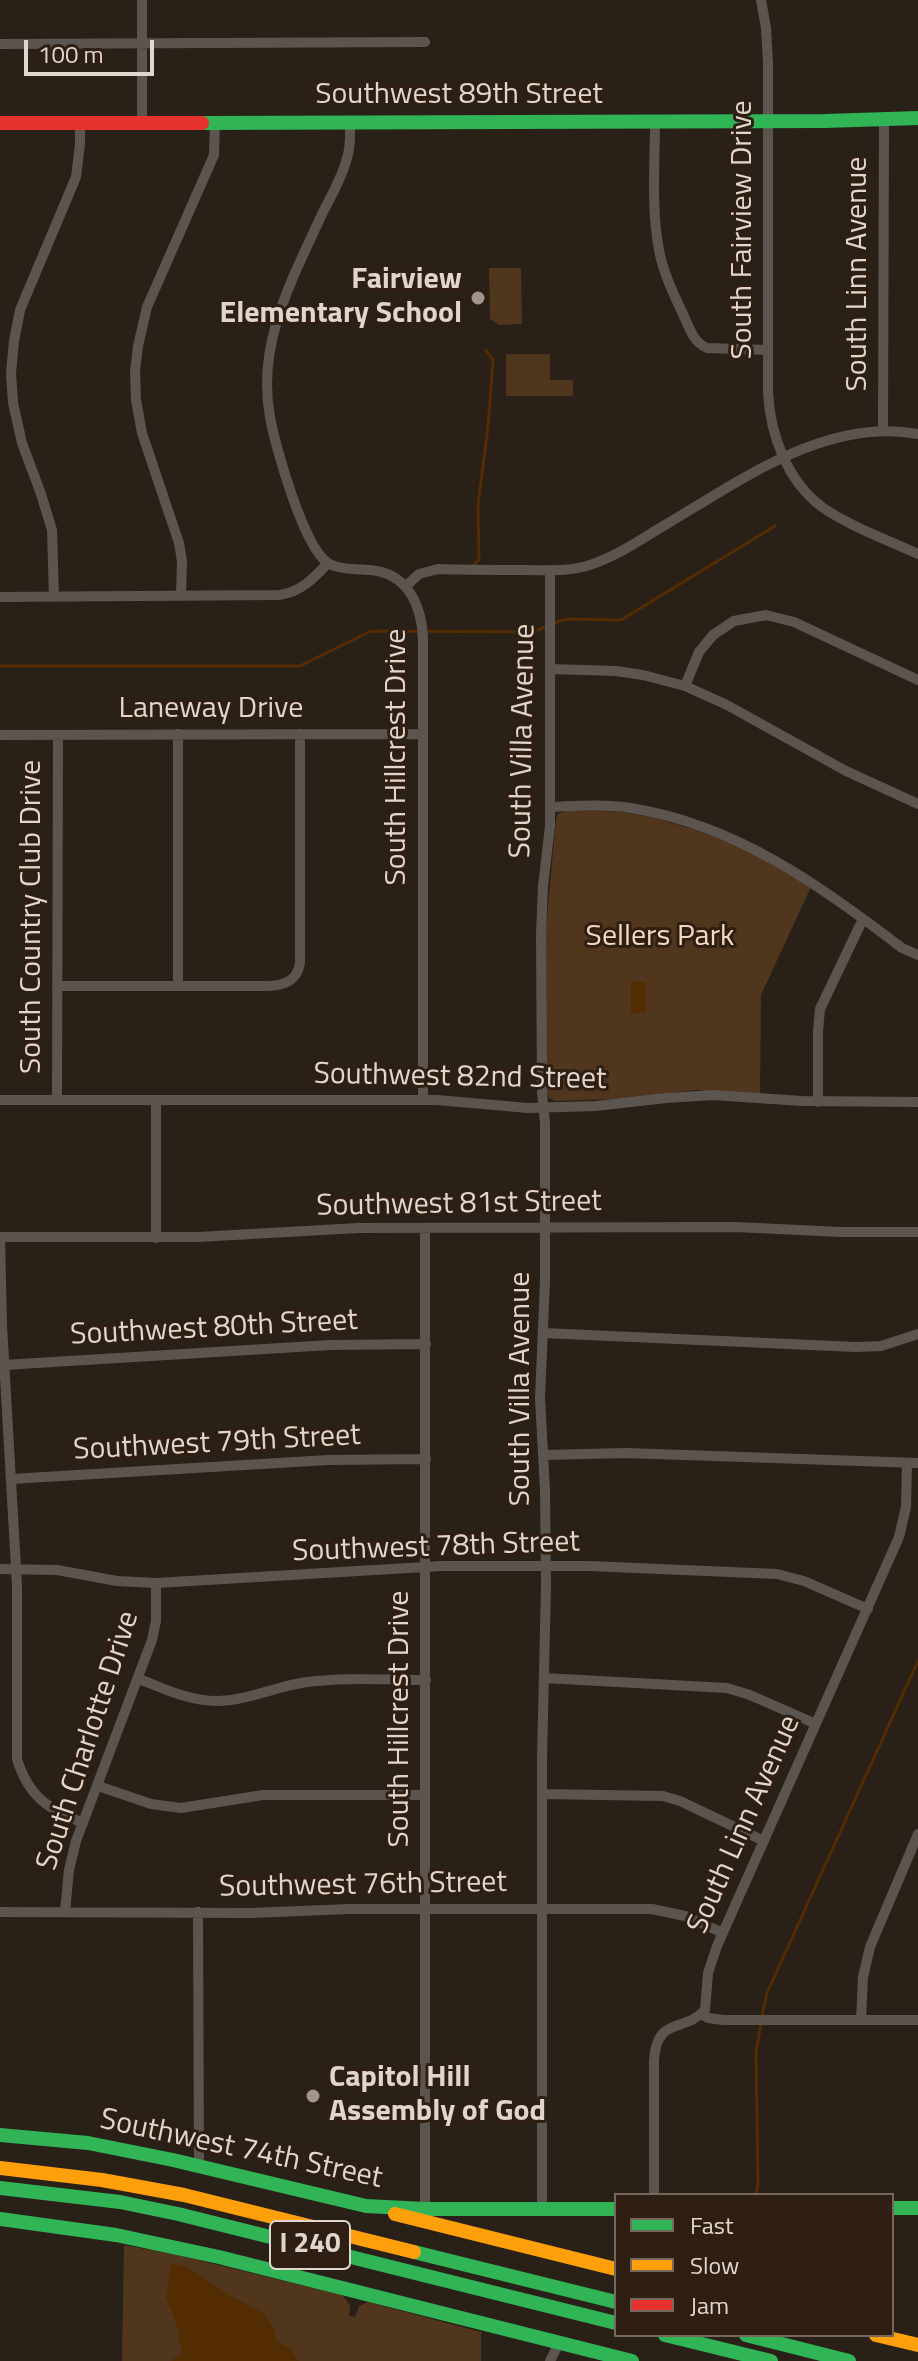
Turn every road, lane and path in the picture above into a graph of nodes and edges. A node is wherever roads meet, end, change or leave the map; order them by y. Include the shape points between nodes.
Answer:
1 (142, 0) edge
2 (761, 0) edge
3 (425, 42) dead end
4 (142, 43) junction
5 (0, 44) edge
6 (884, 118) junction
7 (918, 118) edge
8 (655, 121) junction
9 (769, 121) junction
10 (215, 122) junction
11 (350, 122) junction
12 (0, 123) edge
13 (80, 123) junction
14 (142, 123) junction
15 (768, 350) junction
16 (883, 431) junction
17 (918, 434) edge
18 (785, 458) junction
19 (918, 554) edge
20 (328, 563) junction
21 (550, 570) junction
22 (406, 586) junction
23 (181, 596) junction
24 (0, 597) edge
25 (54, 597) junction
26 (551, 669) junction
27 (918, 680) edge
28 (685, 686) junction
29 (178, 734) junction
30 (300, 734) junction
31 (422, 734) junction
32 (0, 735) edge
33 (58, 735) junction
34 (918, 804) edge
35 (550, 807) junction
36 (863, 919) junction
37 (918, 955) edge
38 (57, 986) junction
39 (178, 986) junction
40 (0, 1100) edge
41 (57, 1100) junction
42 (423, 1100) junction
43 (156, 1101) junction
44 (818, 1102) junction
45 (918, 1102) edge
46 (544, 1108) junction
47 (425, 1228) junction
48 (545, 1228) junction
49 (918, 1232) edge
50 (0, 1237) edge
51 (156, 1238) junction
52 (543, 1333) junction
53 (918, 1334) edge
54 (426, 1344) junction
55 (4, 1365) junction
56 (544, 1455) junction
57 (426, 1459) junction
58 (913, 1463) edge
59 (11, 1479) junction
60 (546, 1566) junction
61 (425, 1567) junction
62 (0, 1569) edge
63 (16, 1569) junction
64 (156, 1583) junction
65 (868, 1609) junction
66 (544, 1678) junction
67 (139, 1679) junction
68 (426, 1680) junction
69 (816, 1724) junction
70 (98, 1786) junction
71 (542, 1794) junction
72 (425, 1795) junction
73 (83, 1823) junction
74 (918, 1834) edge
75 (764, 1841) junction
76 (426, 1909) junction
77 (542, 1909) junction
78 (0, 1912) edge
79 (65, 1912) junction
80 (198, 1912) junction
81 (723, 1933) junction
82 (702, 2014) junction
83 (861, 2020) junction
84 (918, 2020) edge
85 (0, 2135) edge
86 (199, 2165) junction
87 (0, 2168) edge
88 (0, 2188) edge
89 (654, 2193) edge
90 (366, 2206) junction
91 (542, 2208) junction
92 (894, 2208) edge
93 (918, 2208) edge
94 (425, 2209) junction
95 (614, 2209) edge
96 (0, 2219) edge
97 (614, 2268) edge
98 (614, 2302) edge
99 (614, 2323) edge
100 (673, 2337) edge
101 (754, 2337) edge
102 (884, 2337) edge
103 (559, 2343) junction
104 (918, 2345) edge
105 (550, 2361) edge
106 (632, 2361) edge
107 (771, 2361) edge
108 (849, 2361) edge

1 - 4 street
2 - 9 street, South Fairview Drive
3 - 4 street
4 - 5 street
4 - 14 street
6 - 7 main road, Southwest 89th Street
6 - 9 main road, Southwest 89th Street
6 - 16 street, South Linn Avenue
8 - 9 main road, Southwest 89th Street
8 - 11 main road, Southwest 89th Street
8 - 15 street via 659,253 693,335 707,348
9 - 15 street, South Fairview Drive
10 - 11 main road, Southwest 89th Street
10 - 14 main road, Southwest 89th Street
10 - 23 street via 214,155 147,307 135,371 142,433 179,543
11 - 20 street via 347,161 280,306 268,376 269,415 279,454 310,539
12 - 13 main road, Southwest 89th Street
13 - 14 main road, Southwest 89th Street
13 - 25 street via 76,177 20,310 11,373 22,443 52,530
15 - 18 street, South Fairview Drive via 770,416
16 - 17 street
16 - 18 street via 827,439
18 - 19 street, South Fairview Drive via 798,482 824,508
18 - 21 street via 614,556 571,571
20 - 22 street, South Hillcrest Drive via 377,571
20 - 23 street via 288,594
21 - 22 street via 438,569 419,574
21 - 26 street, South Villa Avenue
22 - 31 street, South Hillcrest Drive via 421,617
23 - 25 street
24 - 25 street
26 - 28 street via 616,671
26 - 35 street, South Villa Avenue
27 - 28 street via 794,622 766,615 734,621 713,635 694,660
28 - 34 street
29 - 30 street, Laneway Drive
29 - 33 street, Laneway Drive
29 - 39 street
30 - 31 street, Laneway Drive
30 - 39 street via 299,971 277,986
31 - 42 street, South Hillcrest Drive
32 - 33 street, Laneway Drive
33 - 38 street, South Country Club Drive
35 - 36 street via 629,808 705,827 800,874
35 - 46 street, South Villa Avenue via 541,934
36 - 37 street
36 - 44 street via 820,1009
38 - 39 street
38 - 41 street, South Country Club Drive
40 - 41 street, Southwest 82nd Street
41 - 43 street, Southwest 82nd Street
42 - 43 street, Southwest 82nd Street
42 - 46 street, Southwest 82nd Street
43 - 51 street
44 - 45 street, Southwest 82nd Street
44 - 46 street, Southwest 82nd Street via 713,1095
46 - 48 street, South Villa Avenue
47 - 48 street, Southwest 81st Street
47 - 51 street, Southwest 81st Street
47 - 54 street, South Hillcrest Drive
48 - 49 street, Southwest 81st Street
48 - 52 street, South Villa Avenue
50 - 51 street, Southwest 81st Street
50 - 55 street
52 - 53 street via 856,1347 881,1346
52 - 56 street, South Villa Avenue
54 - 55 street, Southwest 80th Street via 316,1345
54 - 57 street, South Hillcrest Drive
55 - 59 street
56 - 58 street
56 - 60 street, South Villa Avenue
57 - 59 street, Southwest 79th Street
57 - 61 street, South Hillcrest Drive
58 - 65 street, South Linn Avenue via 902,1529
59 - 63 street
60 - 61 street, Southwest 78th Street
60 - 65 street, Southwest 78th Street via 777,1574
60 - 66 street, South Villa Avenue
61 - 64 street, Southwest 78th Street
61 - 68 street, South Hillcrest Drive
62 - 63 street, Southwest 78th Street
63 - 64 street, Southwest 78th Street
63 - 73 street via 17,1759 39,1799
64 - 67 street, South Charlotte Drive via 155,1630
65 - 69 street, South Linn Avenue
66 - 69 street via 727,1688
66 - 71 street, South Villa Avenue
67 - 68 street via 216,1701 317,1681
67 - 70 street, South Charlotte Drive
68 - 72 street, South Hillcrest Drive
69 - 75 street, South Linn Avenue
70 - 72 street via 172,1807 263,1795
70 - 73 street, South Charlotte Drive
71 - 75 street via 663,1796
71 - 77 street, South Villa Avenue
72 - 76 street, South Hillcrest Drive
73 - 79 street, South Charlotte Drive via 71,1859
74 - 83 street via 870,1947
75 - 81 street, South Linn Avenue
76 - 77 street, Southwest 76th Street
76 - 80 street, Southwest 76th Street
76 - 94 street, South Hillcrest Drive
77 - 81 street, Southwest 76th Street via 661,1910
77 - 91 street, South Villa Avenue
78 - 79 street, Southwest 76th Street
79 - 80 street, Southwest 76th Street
80 - 86 street
81 - 82 street, South Linn Avenue via 710,1964
82 - 83 street via 718,2020
82 - 89 street via 672,2026 656,2046
83 - 84 street
85 - 86 main road, Southwest 74th Street via 88,2143
86 - 90 main road, Southwest 74th Street
87 - 98 main road, I 240 via 184,2195
88 - 99 main road, I 240 via 178,2214
90 - 94 main road, Southwest 74th Street
90 - 97 main road
91 - 94 main road, Southwest 74th Street
91 - 95 main road, Southwest 74th Street
92 - 93 main road
96 - 103 main road via 116,2235 219,2257
100 - 107 main road
101 - 108 main road
102 - 104 main road
103 - 105 street
103 - 106 main road

